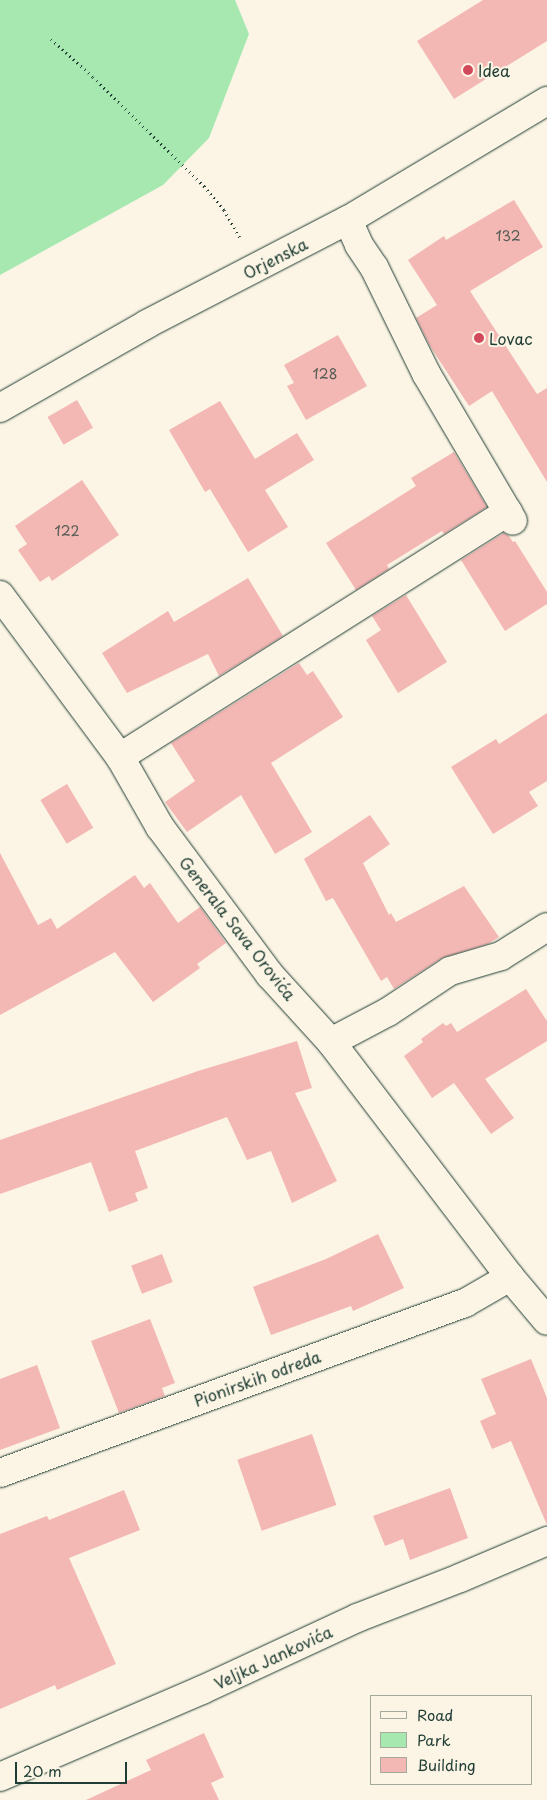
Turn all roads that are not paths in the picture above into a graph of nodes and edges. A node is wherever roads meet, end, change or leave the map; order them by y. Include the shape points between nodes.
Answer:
1 (547, 102) edge
2 (348, 220) junction
3 (0, 408) edge
4 (0, 595) edge
5 (120, 757) junction
6 (547, 927) edge
7 (330, 1042) junction
8 (510, 1276) junction
9 (547, 1321) edge
10 (0, 1473) edge
11 (547, 1541) edge
12 (0, 1777) edge

1 - 2 street, Orjenska
2 - 3 street, Orjenska via 147,324
2 - 5 street via 427,375 511,516
4 - 5 street, Generala Sava Orovića
5 - 7 street, Generala Sava Orovića via 160,827 252,952
6 - 7 street via 501,956 450,971 388,1012
7 - 8 street, Generala Sava Orovića
8 - 9 street, Generala Sava Orovića
8 - 10 street, Pionirskih odreda via 464,1303
11 - 12 street, Veljka Jankovića via 357,1618 202,1690

